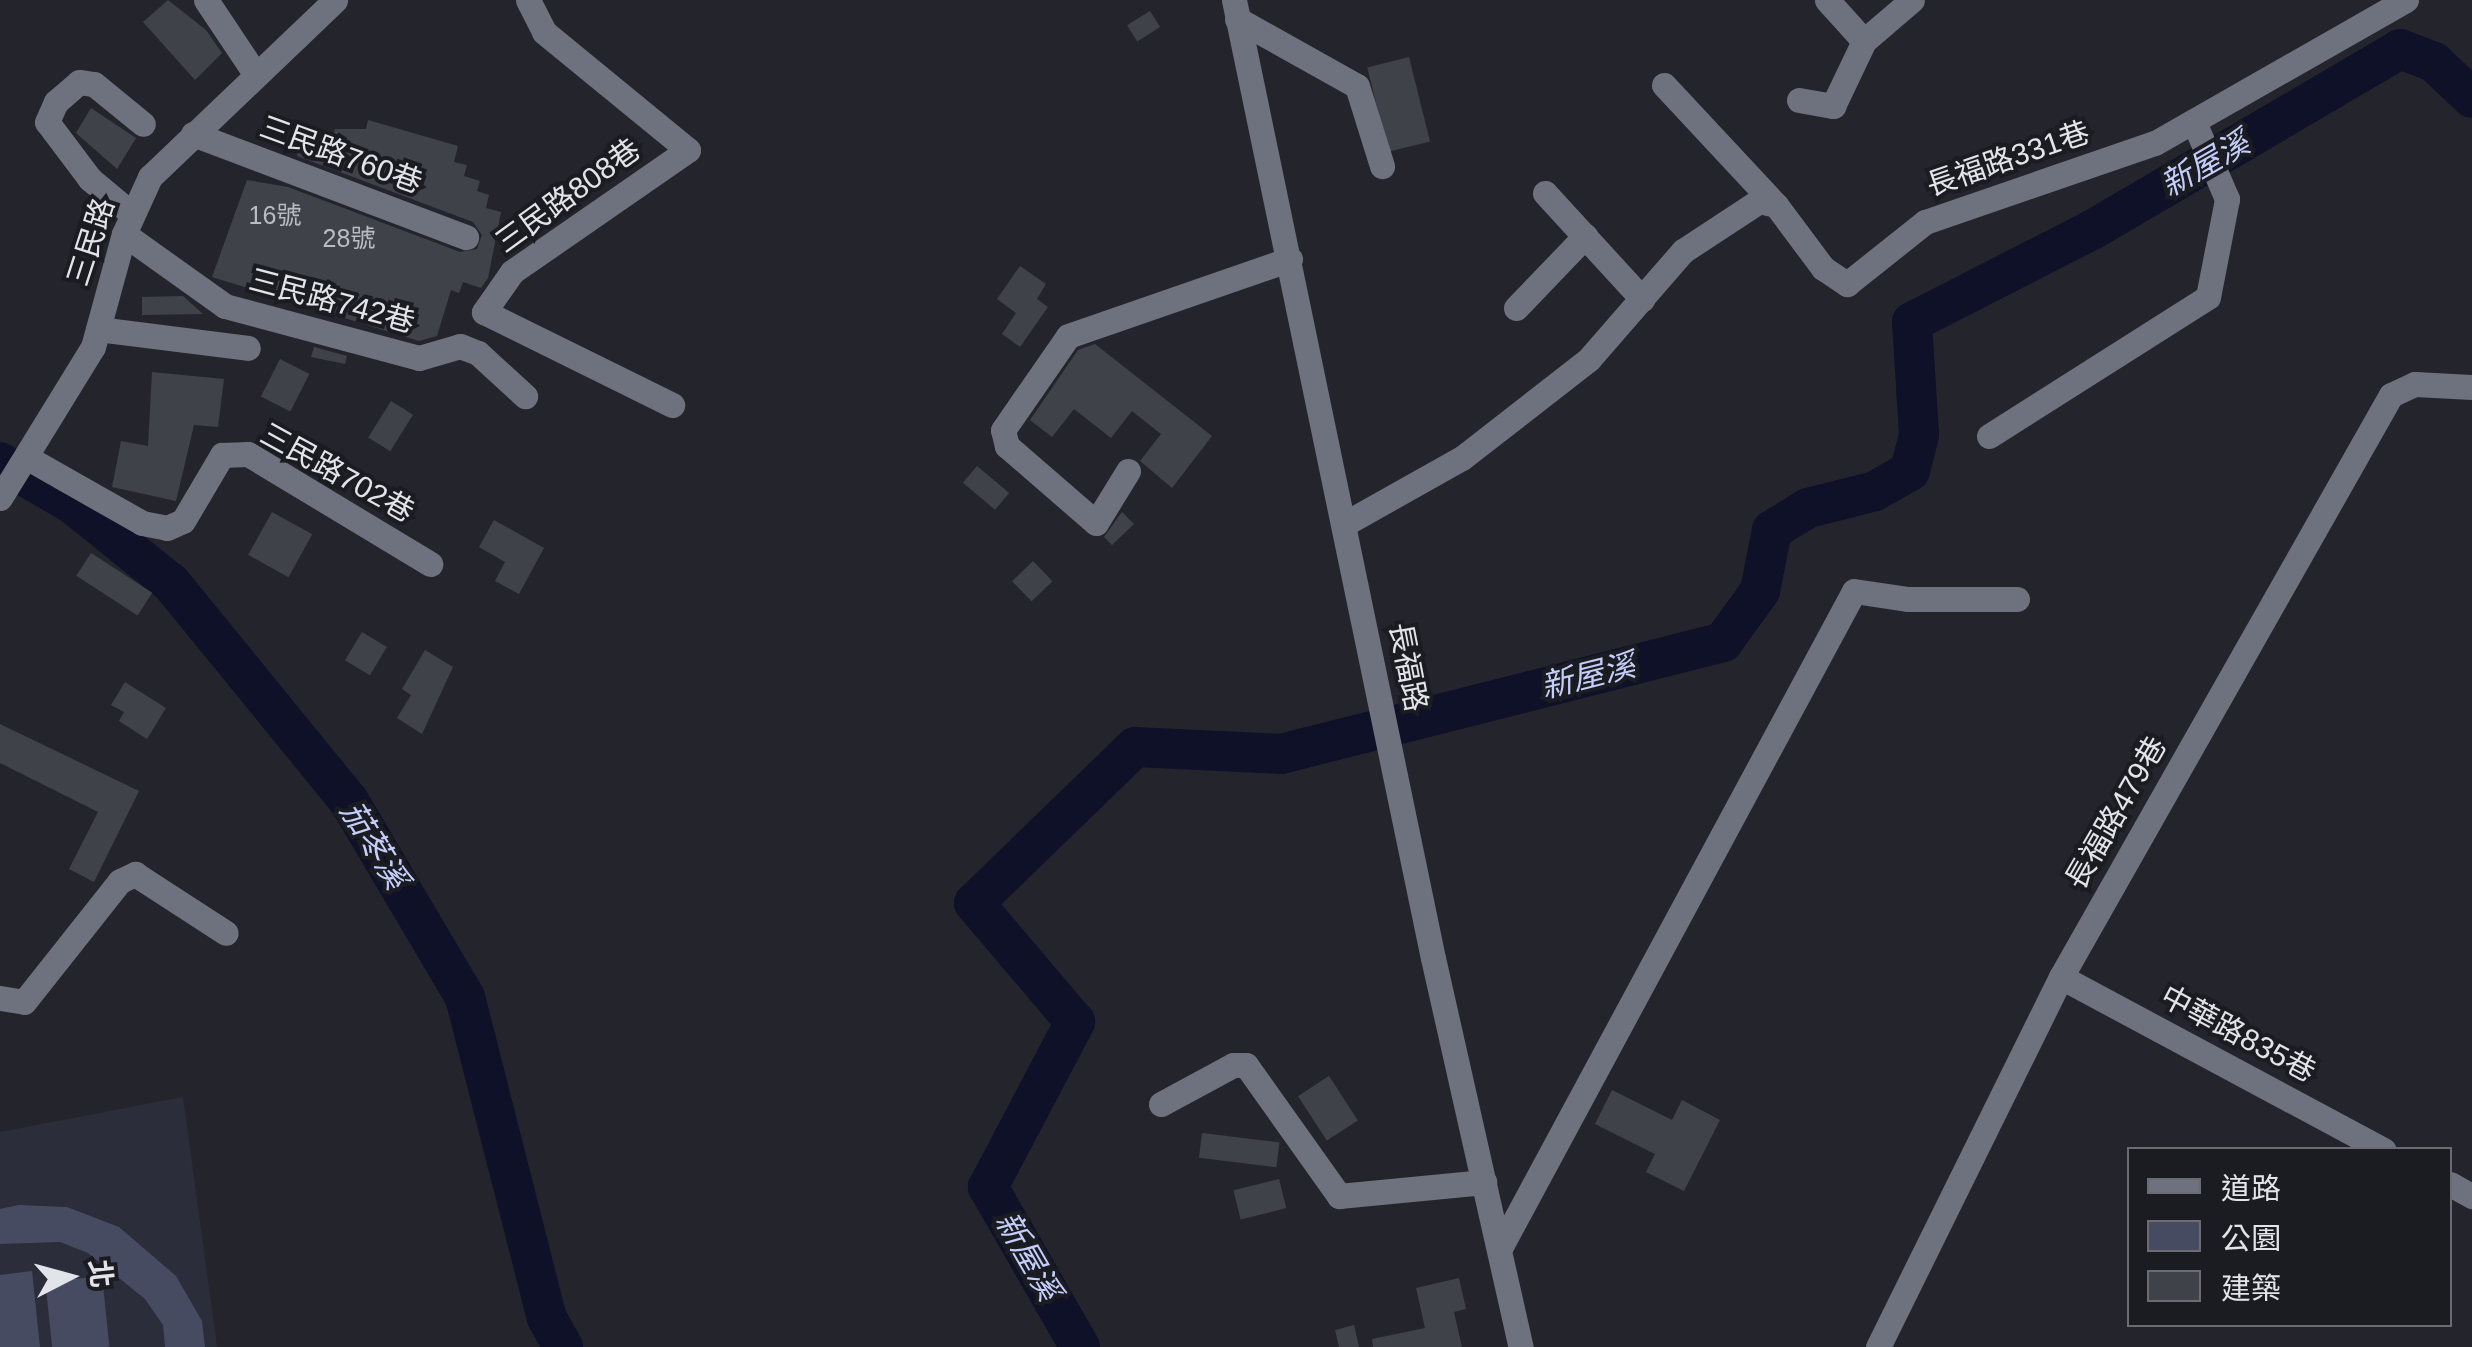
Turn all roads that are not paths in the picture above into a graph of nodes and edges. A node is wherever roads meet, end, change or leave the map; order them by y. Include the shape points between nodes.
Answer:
1 (206, 0) edge
2 (335, 0) edge
3 (528, 0) edge
4 (1827, 0) edge
5 (1912, 0) edge
6 (2406, 0) edge
7 (1236, 9) edge
8 (1864, 41) junction
9 (254, 72) junction
10 (1664, 85) dead end
11 (1800, 100) dead end
12 (143, 124) dead end
13 (2198, 131) junction
14 (193, 134) junction
15 (1382, 166) dead end
16 (1545, 193) dead end
17 (1776, 205) junction
18 (128, 224) junction
19 (466, 236) dead end
20 (1585, 236) junction
21 (1290, 259) junction
22 (1642, 299) junction
23 (1516, 308) dead end
24 (98, 329) junction
25 (248, 348) dead end
26 (2472, 386) edge
27 (525, 396) dead end
28 (672, 405) dead end
29 (1990, 436) dead end
30 (1128, 471) dead end
31 (15, 474) edge
32 (1346, 523) junction
33 (430, 564) dead end
34 (2017, 599) dead end
35 (226, 934) dead end
36 (2061, 977) junction
37 (0, 998) edge
38 (1161, 1104) dead end
39 (2378, 1147) edge
40 (1484, 1182) junction
41 (1500, 1248) junction
42 (1521, 1347) edge
43 (1878, 1347) edge

1 - 9 street
2 - 9 street, 三民路
3 - 28 street, 三民路808巷 via 544,32 688,150 512,272 484,312
4 - 8 street
5 - 8 street
6 - 13 street, 長福路331巷
7 - 15 street via 1356,86
7 - 21 street, 長福路
8 - 11 street via 1833,106
9 - 14 street, 三民路
10 - 17 street
12 - 18 street via 94,84 79,82 56,102 47,122
13 - 17 street, 長福路331巷 via 1925,222 1847,284 1823,268
13 - 29 street via 2227,199 2208,297
14 - 18 street, 三民路 via 150,177
14 - 19 street, 三民路760巷
16 - 20 street
17 - 22 street via 1759,201 1683,252
18 - 24 street, 三民路
18 - 27 street, 三民路742巷 via 225,306 418,358 460,346 478,353
20 - 22 street
20 - 23 street
21 - 30 street via 1068,336 1003,430 1007,446 1096,523
21 - 32 street, 長福路
22 - 32 street via 1589,360 1462,458
24 - 25 street
24 - 31 street, 三民路
26 - 36 street, 長福路479巷 via 2415,384 2391,395
31 - 33 street, 三民路702巷 via 167,528 184,521 222,456 248,454
32 - 40 street, 長福路
34 - 41 street via 1908,599 1854,591
35 - 37 street via 135,874 120,881 24,1002
36 - 39 street, 中華路835巷
36 - 43 street, 長福路479巷
38 - 40 street via 1233,1065 1246,1066 1339,1196
40 - 41 street, 長福路
41 - 42 street, 長福路

